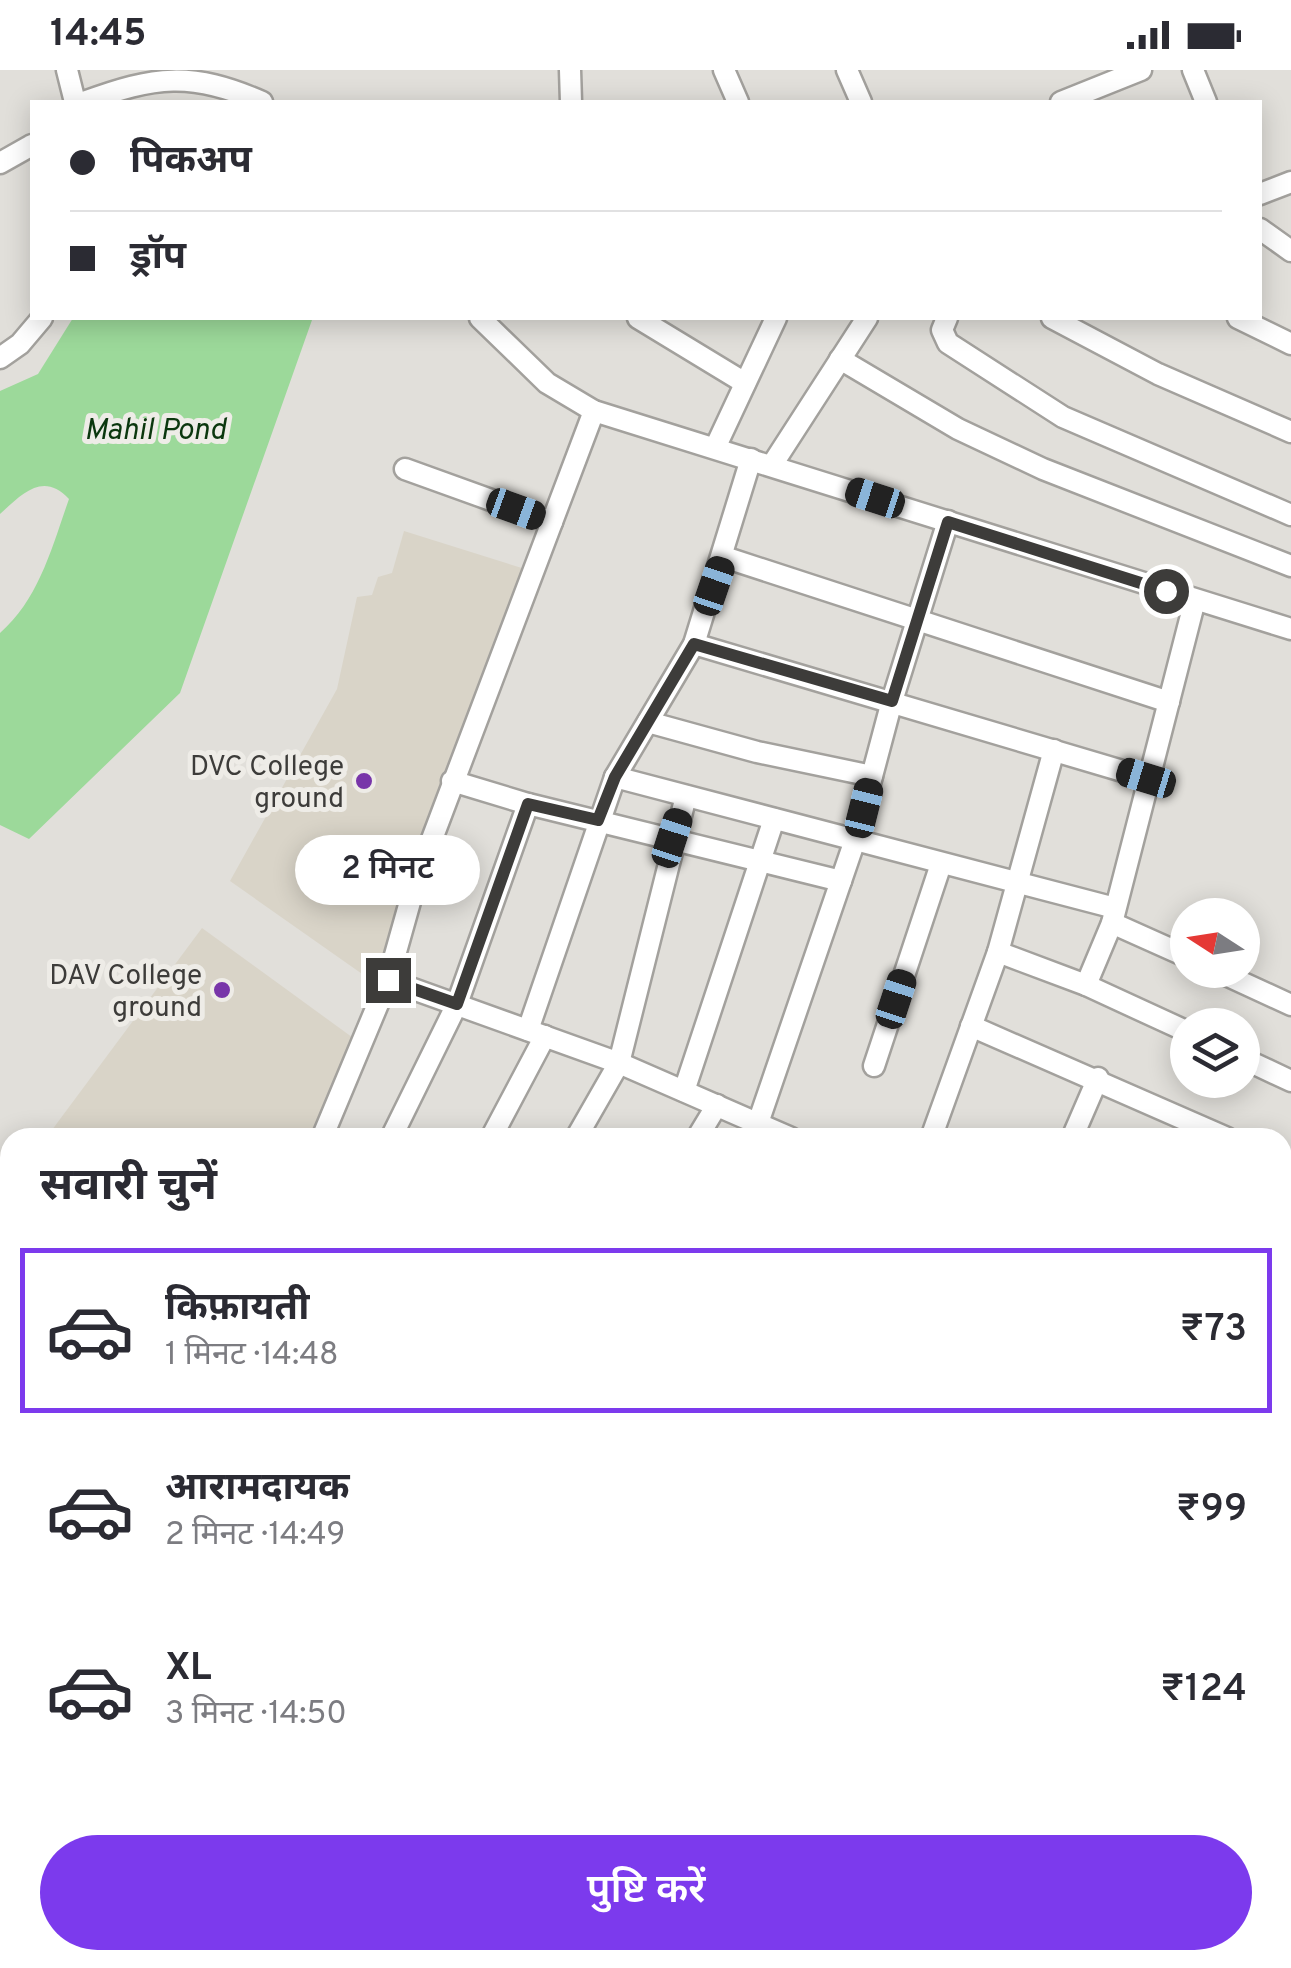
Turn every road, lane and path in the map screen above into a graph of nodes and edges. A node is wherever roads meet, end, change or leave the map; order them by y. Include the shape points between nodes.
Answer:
1 (67, 70) edge
2 (570, 70) edge
3 (724, 70) edge
4 (848, 70) edge
5 (1142, 70) edge
6 (1193, 70) edge
7 (1107, 94) edge
8 (75, 100) edge
9 (90, 100) edge
10 (257, 100) edge
11 (570, 100) edge
12 (737, 100) edge
13 (860, 100) edge
14 (1072, 100) edge
15 (1205, 100) edge
16 (30, 146) edge
17 (6, 160) edge
18 (30, 169) edge
19 (1291, 182) edge
20 (1262, 193) edge
21 (1262, 230) edge
22 (1291, 251) edge
23 (40, 320) edge
24 (482, 320) edge
25 (641, 320) edge
26 (775, 320) edge
27 (866, 320) edge
28 (946, 320) edge
29 (1056, 320) edge
30 (1242, 320) edge
31 (1291, 344) edge
32 (0, 358) edge
33 (840, 359) junction
34 (745, 383) junction
35 (594, 411) junction
36 (1291, 432) edge
37 (714, 448) junction
38 (751, 459) junction
39 (772, 466) junction
40 (405, 469) dead end
41 (1291, 515) edge
42 (552, 522) junction
43 (948, 522) junction
44 (724, 557) junction
45 (1291, 566) edge
46 (1195, 600) junction
47 (916, 620) junction
48 (1291, 628) edge
49 (694, 644) junction
50 (892, 701) junction
51 (1169, 702) junction
52 (648, 722) junction
53 (1054, 750) junction
54 (872, 776) junction
55 (615, 777) junction
56 (1146, 778) junction
57 (452, 781) junction
58 (686, 796) junction
59 (528, 804) junction
60 (774, 819) junction
61 (598, 820) junction
62 (672, 838) junction
63 (856, 840) junction
64 (760, 863) junction
65 (940, 864) junction
66 (841, 881) junction
67 (1017, 883) junction
68 (1114, 915) junction
69 (1170, 948) edge
70 (998, 952) junction
71 (388, 980) junction
72 (1086, 985) junction
73 (1254, 988) edge
74 (457, 1004) junction
75 (1291, 1005) edge
76 (1170, 1024) edge
77 (971, 1026) junction
78 (537, 1032) junction
79 (619, 1063) junction
80 (874, 1066) dead end
81 (1260, 1066) edge
82 (1098, 1078) junction
83 (1291, 1081) edge
84 (684, 1092) junction
85 (717, 1105) junction
86 (758, 1123) junction
87 (326, 1128) edge
88 (396, 1128) edge
89 (495, 1128) edge
90 (582, 1128) edge
91 (703, 1128) edge
92 (769, 1128) edge
93 (935, 1128) edge
94 (1076, 1128) edge
95 (1181, 1128) edge

1 - 8 street
2 - 11 street
3 - 12 street
4 - 13 street
5 - 7 street
6 - 15 street
7 - 14 street
9 - 10 street via 171,77 202,80
16 - 17 street
17 - 18 street
19 - 20 street
21 - 22 street
23 - 32 street
24 - 35 street via 547,383
25 - 34 street
26 - 34 street
27 - 33 street
28 - 41 street via 948,343 1063,417
29 - 36 street
30 - 31 street
33 - 39 street
33 - 45 street via 958,429 1044,469
34 - 37 street
35 - 37 street
35 - 42 street
37 - 38 street
38 - 39 street
38 - 44 street
39 - 43 street
40 - 42 street
42 - 57 street
43 - 46 street
43 - 47 street
44 - 47 street
44 - 49 street
46 - 48 street
46 - 51 street
47 - 50 street
47 - 51 street
49 - 50 street
49 - 52 street
50 - 53 street
50 - 54 street
51 - 56 street
52 - 54 street
52 - 55 street
53 - 56 street
53 - 67 street
54 - 63 street
55 - 58 street
55 - 61 street
56 - 68 street
57 - 59 street
57 - 71 street
58 - 60 street
58 - 62 street
59 - 61 street
59 - 74 street
60 - 63 street
60 - 64 street
61 - 62 street
61 - 78 street
62 - 64 street
62 - 79 street
63 - 65 street
63 - 66 street
64 - 66 street
64 - 84 street
65 - 67 street
65 - 80 street
66 - 86 street
67 - 68 street
67 - 70 street
68 - 69 street
68 - 72 street
70 - 72 street
70 - 77 street
71 - 74 street
71 - 87 street
72 - 76 street
73 - 75 street
74 - 78 street
74 - 88 street
77 - 82 street
77 - 93 street
78 - 79 street
78 - 89 street
79 - 84 street
79 - 90 street
81 - 83 street
82 - 94 street
82 - 95 street
84 - 85 street
85 - 86 street
85 - 91 street
86 - 92 street

